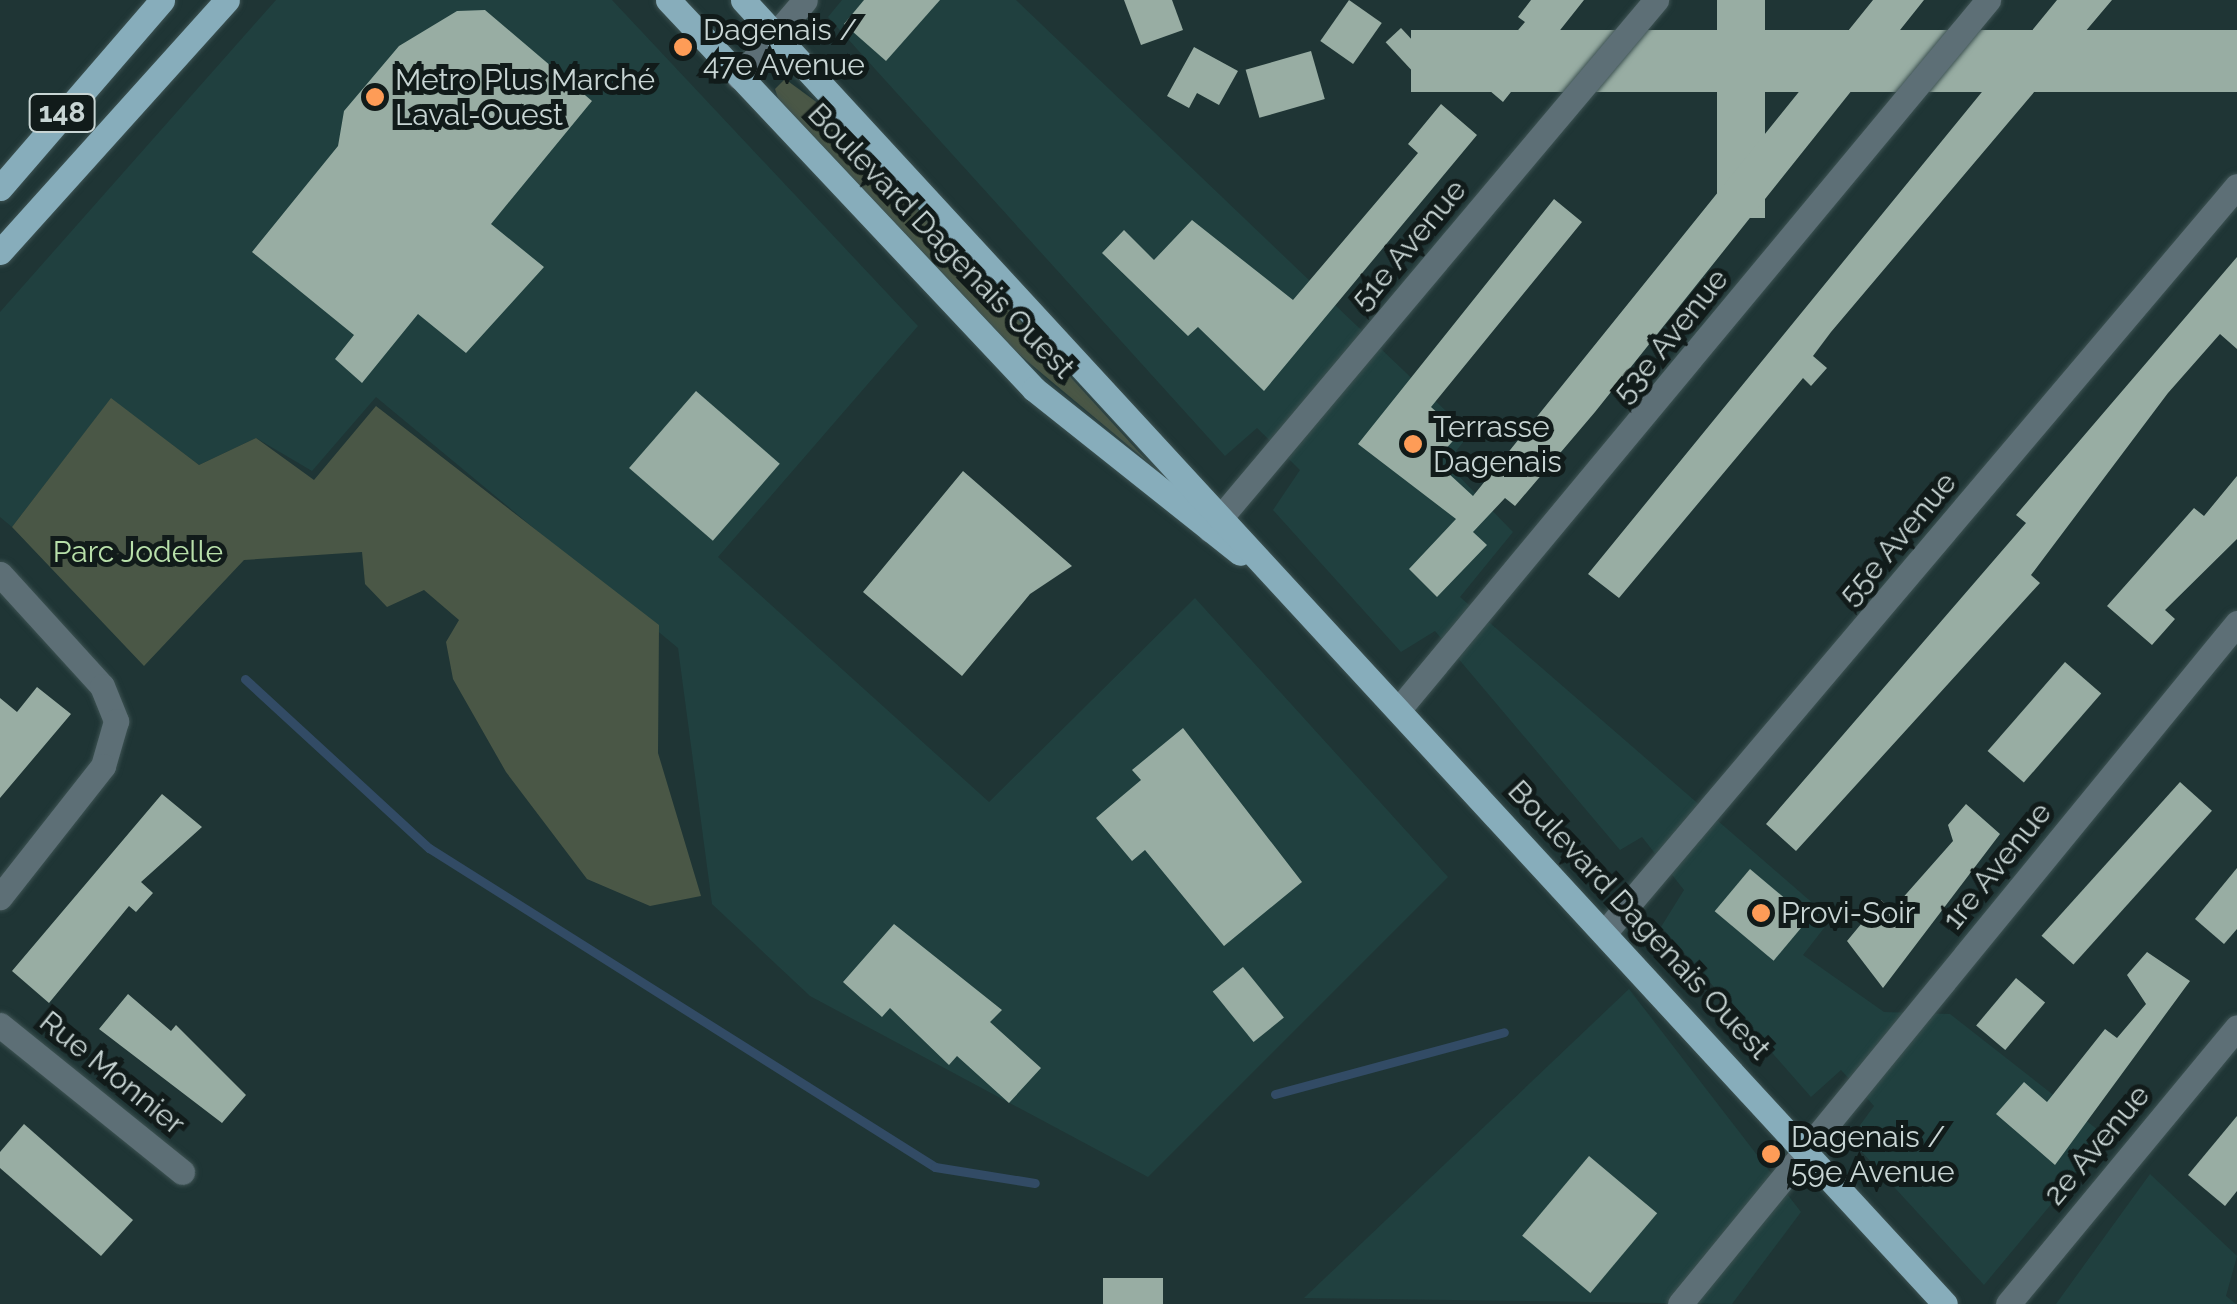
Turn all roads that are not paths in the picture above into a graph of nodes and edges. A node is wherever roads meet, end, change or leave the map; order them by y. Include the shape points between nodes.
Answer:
1 (162, 0) edge
2 (227, 0) edge
3 (668, 0) edge
4 (743, 0) edge
5 (805, 0) edge
6 (1656, 0) edge
7 (1988, 0) edge
8 (776, 34) junction
9 (739, 78) junction
10 (2237, 186) edge
11 (0, 188) edge
12 (0, 252) edge
13 (1216, 523) junction
14 (0, 574) edge
15 (2237, 624) edge
16 (1399, 709) junction
17 (0, 897) edge
18 (1606, 931) junction
19 (0, 1025) edge
20 (2237, 1027) edge
21 (1807, 1150) junction
22 (182, 1172) dead end
23 (1680, 1304) edge
24 (1945, 1304) edge
25 (2008, 1304) edge

1 - 11 main road, 148
2 - 12 main road, 148
3 - 9 main road, Boulevard Dagenais Ouest
4 - 8 main road, Boulevard Dagenais Ouest
5 - 8 street
6 - 13 street, 51e Avenue
7 - 16 street, 53e Avenue
8 - 9 street
8 - 13 main road, Boulevard Dagenais Ouest
9 - 13 main road, Boulevard Dagenais Ouest via 1023,378
10 - 18 street, 55e Avenue
13 - 16 main road, Boulevard Dagenais Ouest
14 - 17 street via 102,686 116,721 103,766
15 - 21 street, 1re Avenue
16 - 18 main road, Boulevard Dagenais Ouest
18 - 21 main road, Boulevard Dagenais Ouest
19 - 22 street, Rue Monnier
20 - 25 street, 2e Avenue
21 - 23 street, 1re Avenue
21 - 24 main road, Boulevard Dagenais Ouest

